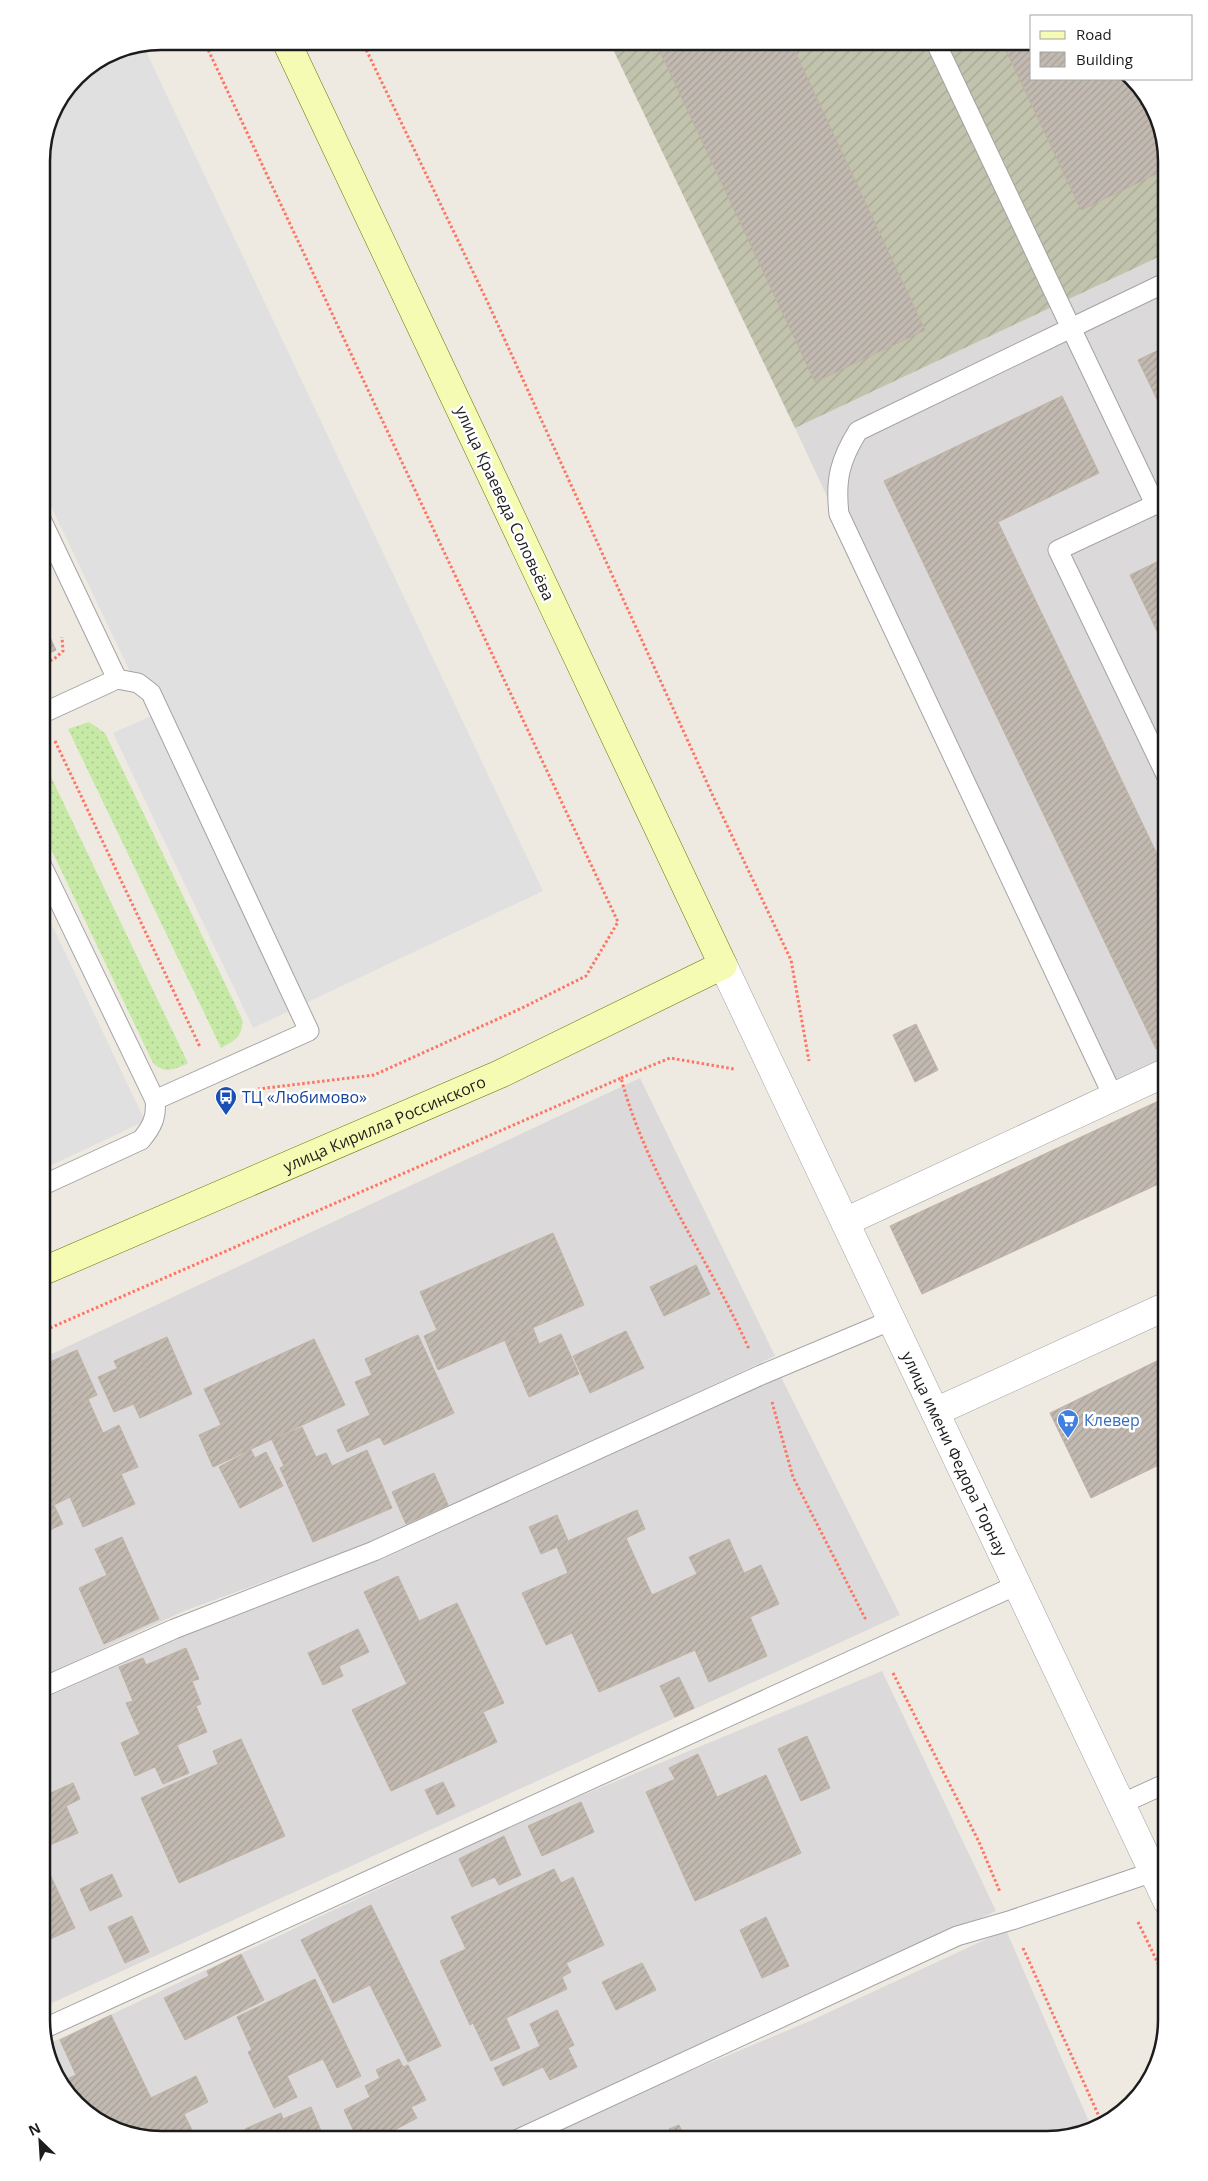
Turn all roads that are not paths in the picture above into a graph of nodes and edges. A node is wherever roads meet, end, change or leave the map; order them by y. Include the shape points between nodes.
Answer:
1 (290, 50) edge
2 (939, 50) edge
3 (1158, 286) edge
4 (1071, 328) junction
5 (1158, 496) edge
6 (1158, 503) edge
7 (50, 536) edge
8 (117, 679) junction
9 (50, 710) edge
10 (1158, 758) edge
11 (50, 883) edge
12 (723, 965) junction
13 (1158, 1076) edge
14 (1113, 1096) junction
15 (155, 1100) junction
16 (50, 1182) edge
17 (845, 1222) junction
18 (50, 1268) edge
19 (1158, 1310) edge
20 (892, 1320) junction
21 (935, 1412) junction
22 (1017, 1585) junction
23 (50, 1684) edge
24 (1158, 1787) edge
25 (1121, 1804) junction
26 (1153, 1872) junction
27 (1158, 1883) edge
28 (50, 2026) edge
29 (535, 2131) edge

1 - 12 main road, улица Краеведа Соловьёва
2 - 4 lane
3 - 4 lane
4 - 5 lane
4 - 14 lane via 858,430 844,454 836,488 839,514
6 - 10 lane via 1058,550
7 - 8 lane
8 - 9 lane
8 - 15 lane via 138,684 151,693 309,1031
11 - 15 lane
12 - 17 street, улица имени Федора Торнау
12 - 18 main road, улица Кирилла Россинского via 500,1074
13 - 14 street
14 - 17 street
15 - 16 lane via 156,1114 141,1140
17 - 20 street, улица имени Федора Торнау
19 - 21 street
20 - 21 street, улица имени Федора Торнау
20 - 23 lane via 761,1375 374,1551 174,1629
21 - 22 street, улица имени Федора Торнау
22 - 25 street, улица имени Федора Торнау
22 - 28 lane
24 - 25 lane
25 - 26 street, улица имени Федора Торнау
26 - 27 street, улица имени Федора Торнау
26 - 29 lane via 957,1936

